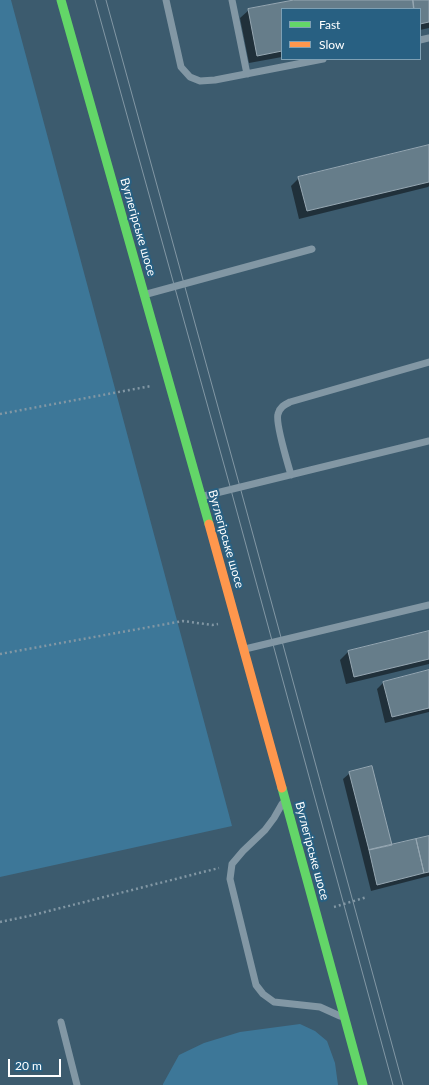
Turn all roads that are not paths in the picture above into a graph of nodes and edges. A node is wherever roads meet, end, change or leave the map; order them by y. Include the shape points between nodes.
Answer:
1 (61, 0) edge
2 (166, 0) edge
3 (232, 0) edge
4 (318, 60) edge
5 (247, 74) junction
6 (312, 249) dead end
7 (145, 294) junction
8 (429, 362) edge
9 (429, 441) edge
10 (291, 475) junction
11 (202, 497) junction
12 (429, 605) edge
13 (244, 649) junction
14 (285, 798) junction
15 (345, 1019) junction
16 (61, 1022) dead end
17 (77, 1085) edge
18 (363, 1085) edge

1 - 7 street, Вуглегірське шосе
2 - 5 lane via 181,66 190,77 215,80
3 - 5 lane
4 - 5 lane
6 - 7 lane
7 - 11 street, Вуглегірське шосе
8 - 10 lane via 282,406 277,415 278,424
9 - 10 lane
10 - 11 lane
11 - 13 street, Вуглегірське шосе
12 - 13 lane
13 - 14 street, Вуглегірське шосе
14 - 15 street, Вуглегірське шосе
14 - 15 lane via 265,830 232,864 230,878 256,985 274,1002 320,1007
15 - 18 street, Вуглегірське шосе
16 - 17 lane

